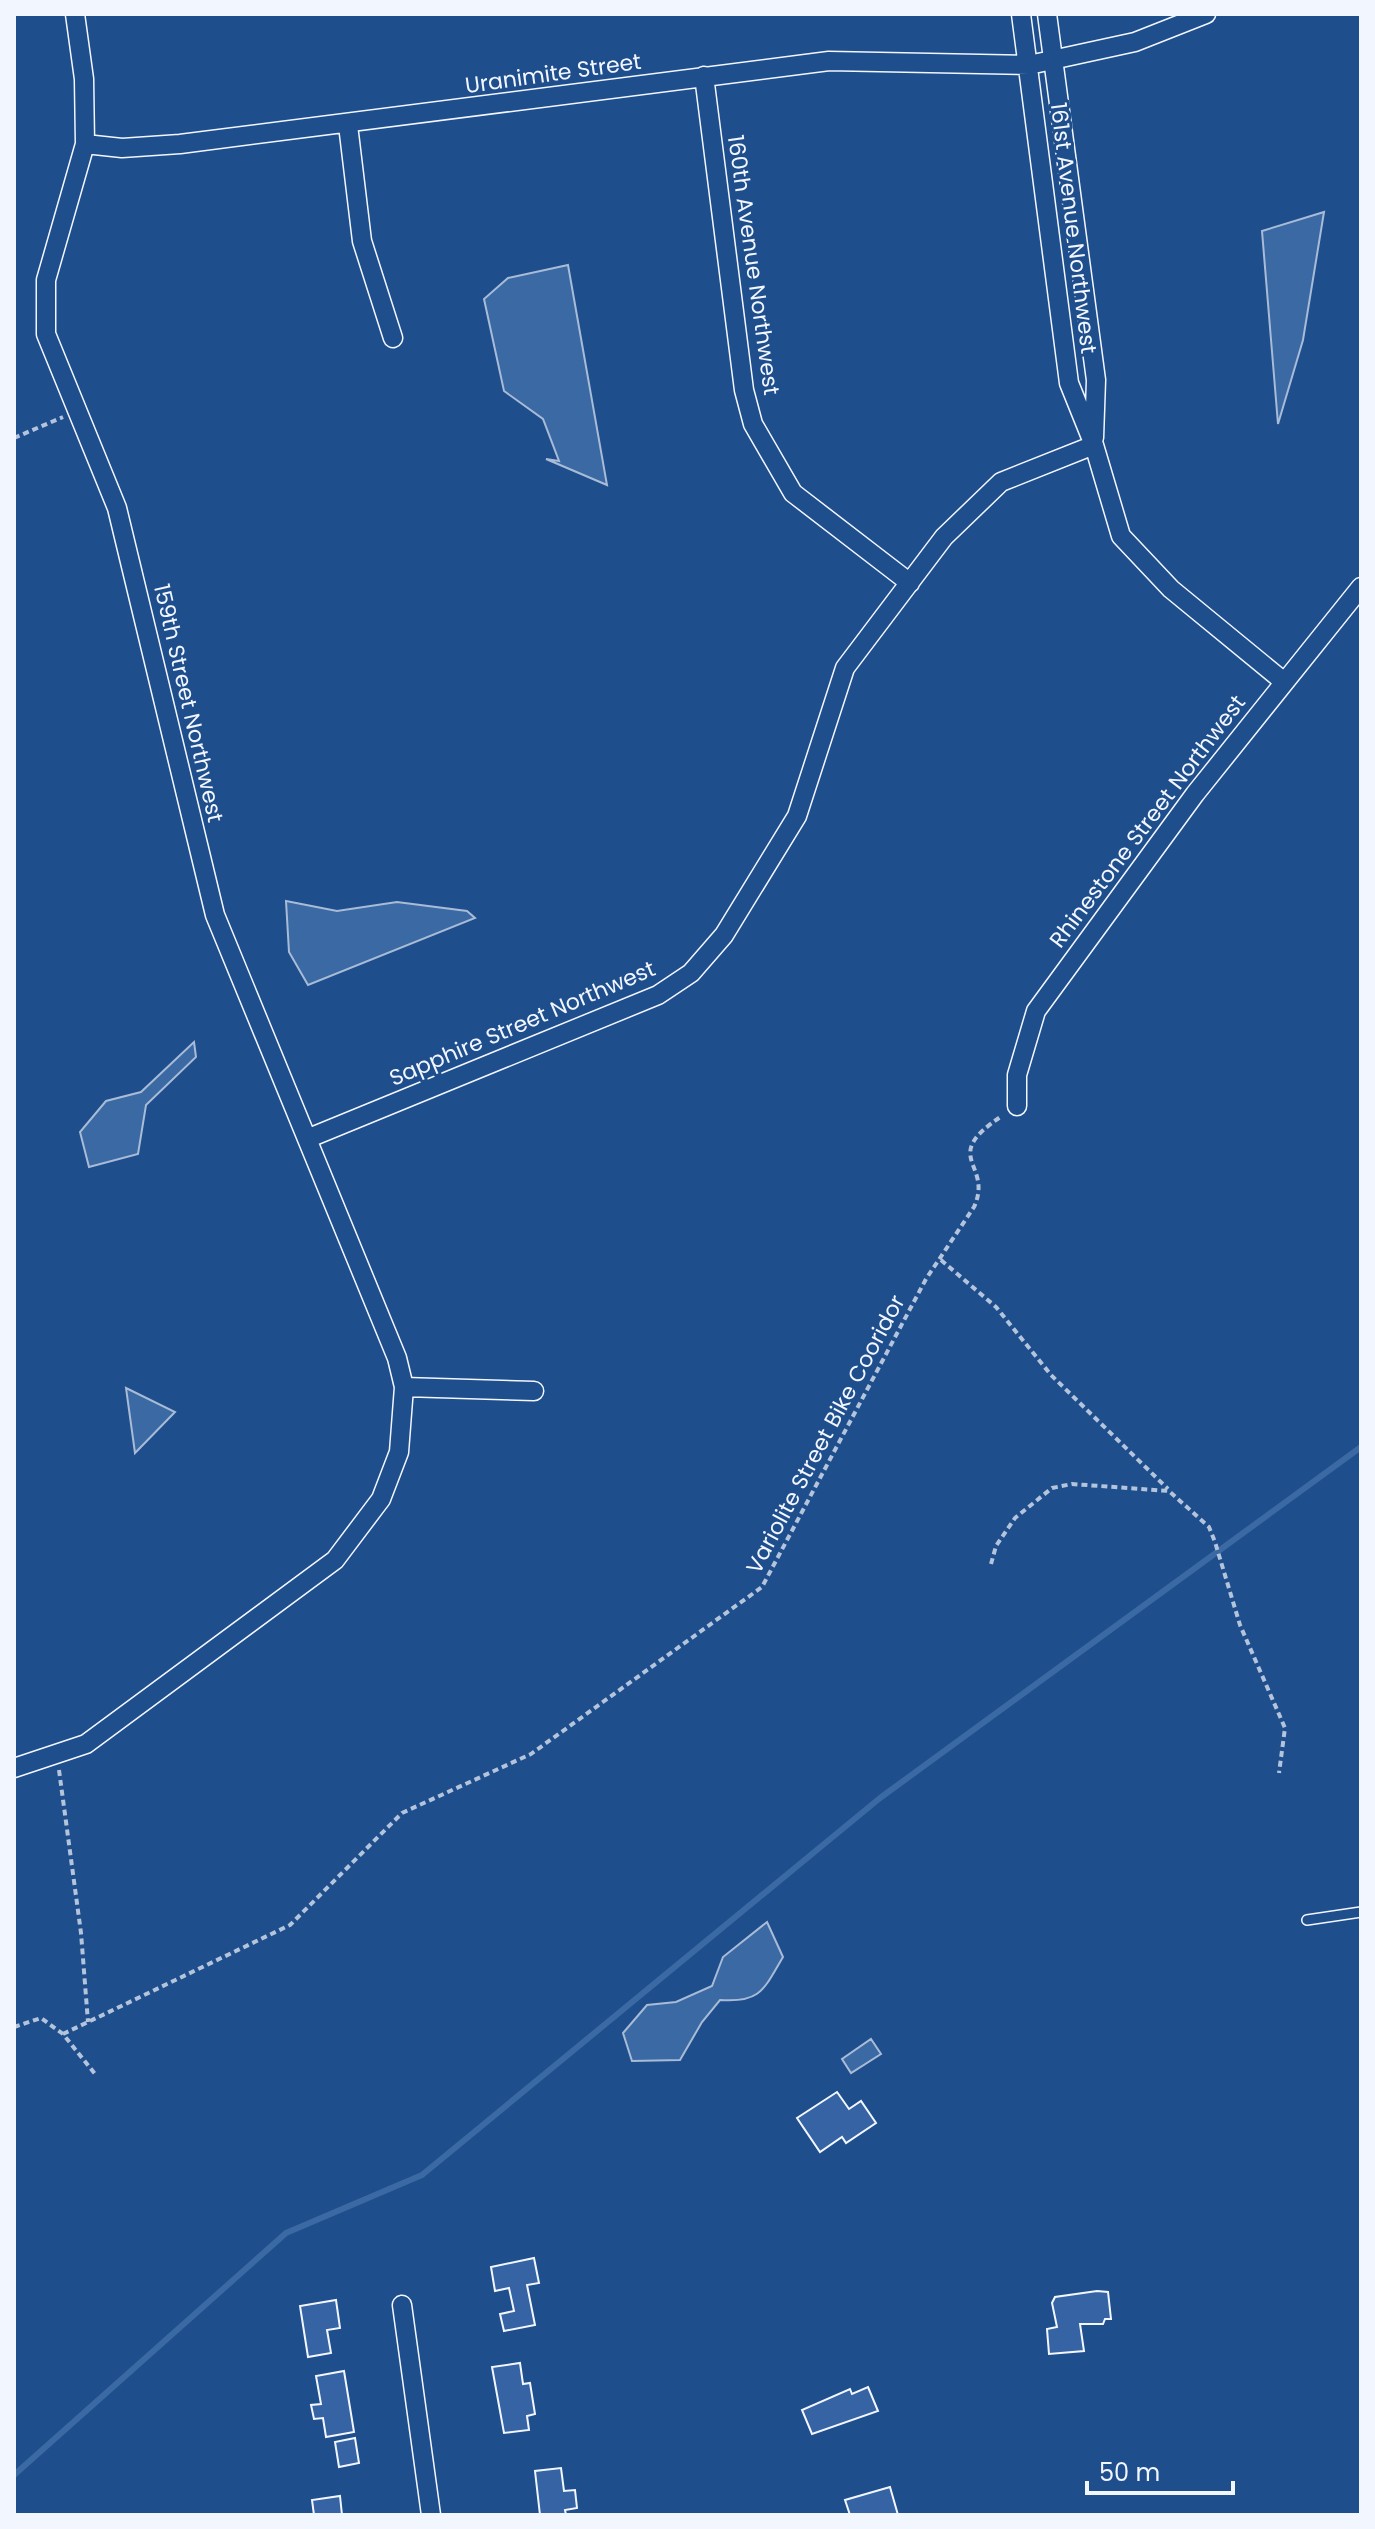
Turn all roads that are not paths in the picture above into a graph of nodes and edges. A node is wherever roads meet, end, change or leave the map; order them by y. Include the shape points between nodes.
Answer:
1 (75, 14) edge
2 (1021, 14) edge
3 (1047, 14) edge
4 (1206, 14) edge
5 (1053, 60) junction
6 (1029, 65) junction
7 (704, 76) junction
8 (348, 125) junction
9 (85, 144) junction
10 (393, 338) dead end
11 (1094, 445) junction
12 (910, 583) junction
13 (1361, 587) edge
14 (1283, 681) junction
15 (1017, 1106) road end
16 (309, 1138) junction
17 (404, 1387) junction
18 (534, 1391) dead end
19 (14, 1768) edge
20 (1361, 1912) edge
21 (1307, 1920) dead end
22 (402, 2305) dead end
23 (431, 2515) edge

1 - 9 street, 159th Street Northwest
2 - 6 street, 161st Avenue Northwest
3 - 5 street, 161st Avenue Northwest
4 - 5 street, Uranimite Street via 1135,42
5 - 6 street, Uranimite Street
5 - 11 street, 161st Avenue Northwest via 1096,380
6 - 7 street, Uranimite Street via 829,61
6 - 11 street, 161st Avenue Northwest via 1069,383
7 - 8 street, Uranimite Street
7 - 12 street, 160th Avenue Northwest via 744,390 753,424 793,493
8 - 9 street, Uranimite Street via 180,144
8 - 10 street via 362,241
9 - 16 street, 159th Street Northwest via 46,280 46,334 117,508 215,915
11 - 12 street, Sapphire Street Northwest via 1001,482 944,537
11 - 14 street, 161st Avenue Northwest via 1121,536 1171,589
12 - 16 street, Sapphire Street Northwest via 845,668 797,816 724,935 691,973 658,995
13 - 14 street, Rhinestone Street Northwest
14 - 15 street, Rhinestone Street Northwest via 1036,1011 1017,1075
16 - 17 street, 159th Street Northwest
17 - 18 street
17 - 19 street via 399,1452 381,1499 335,1560 86,1744
20 - 21 lane
22 - 23 street

